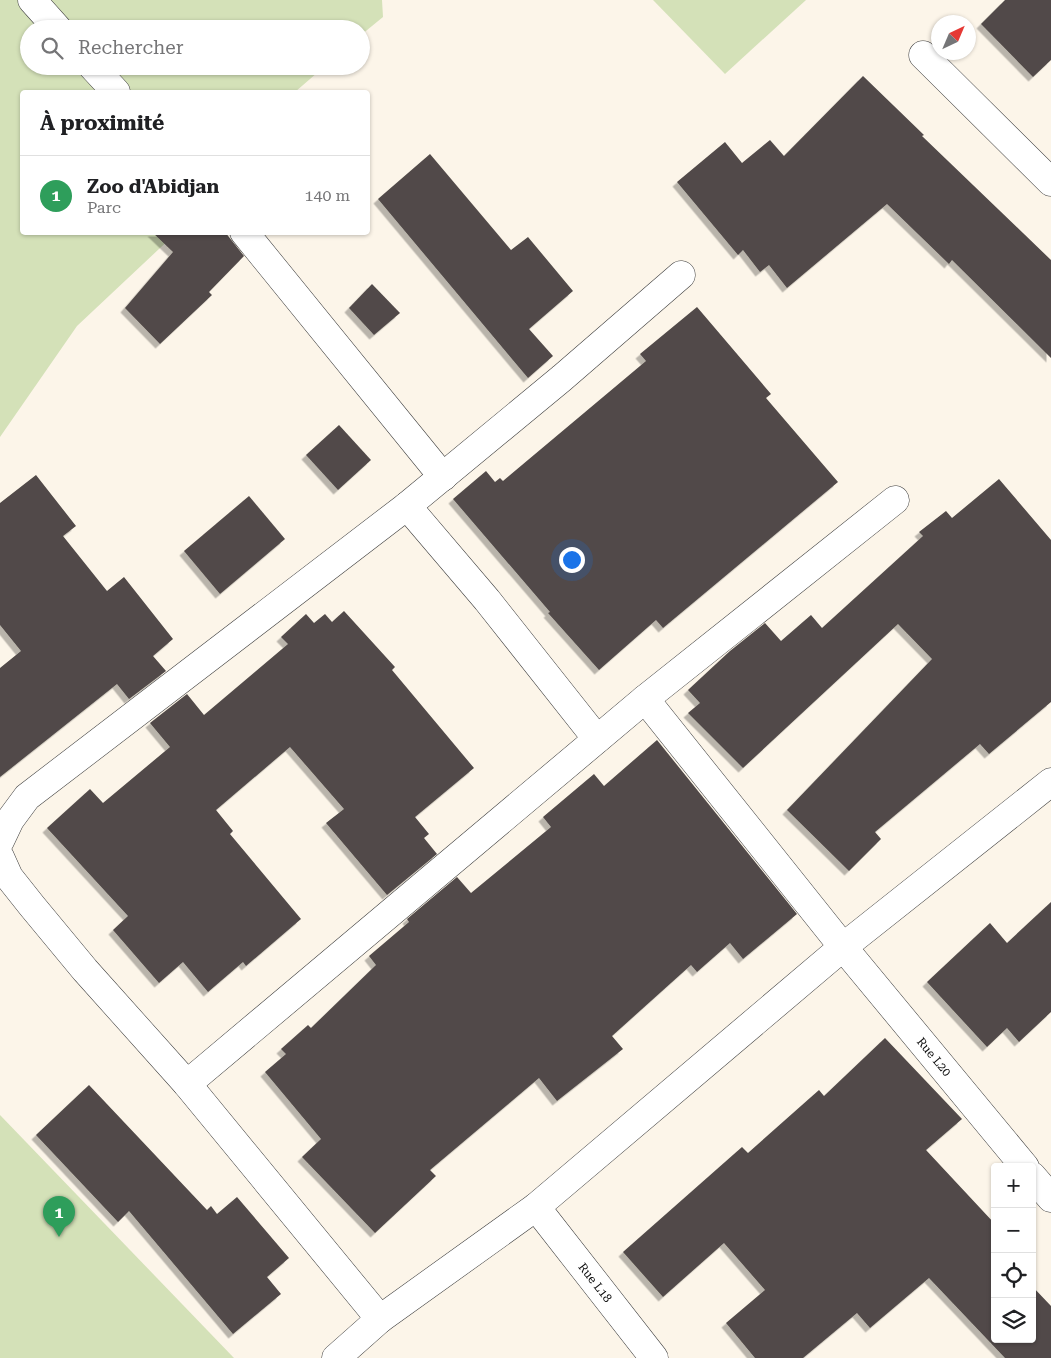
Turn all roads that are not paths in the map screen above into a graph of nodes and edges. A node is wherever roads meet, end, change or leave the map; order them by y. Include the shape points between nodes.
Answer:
1 (32, 0) edge
2 (50, 20) edge
3 (924, 56) dead end
4 (100, 75) edge
5 (114, 90) edge
6 (1051, 182) edge
7 (246, 235) edge
8 (680, 275) dead end
9 (442, 477) junction
10 (895, 500) dead end
11 (407, 506) junction
12 (645, 699) junction
13 (597, 739) junction
14 (1051, 782) edge
15 (0, 841) edge
16 (0, 858) edge
17 (843, 947) junction
18 (187, 1084) junction
19 (1022, 1163) edge
20 (1036, 1181) edge
21 (1051, 1198) edge
22 (536, 1207) junction
23 (380, 1319) junction
24 (336, 1358) edge
25 (654, 1358) edge

1 - 2 street
3 - 6 street
4 - 5 street
7 - 9 street
8 - 9 street
9 - 11 street
10 - 12 street
11 - 13 street
11 - 15 street via 27,797
12 - 13 street
12 - 17 street, Rue L20
13 - 18 street
14 - 17 street
16 - 18 street via 9,877 67,948
17 - 19 street, Rue L20
17 - 22 street
18 - 23 street
20 - 21 street
22 - 23 street
22 - 25 street, Rue L18
23 - 24 street

